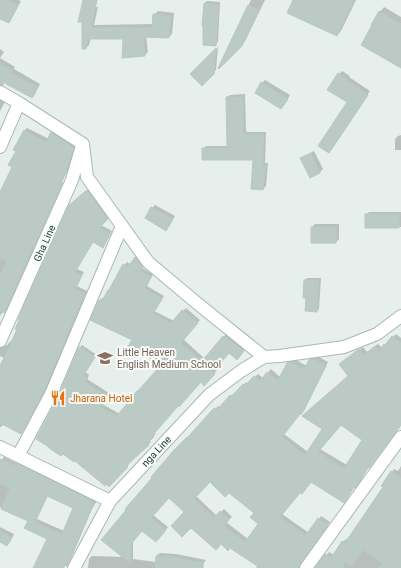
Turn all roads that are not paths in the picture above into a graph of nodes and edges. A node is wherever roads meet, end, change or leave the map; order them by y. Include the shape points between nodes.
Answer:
1 (0, 92) edge
2 (19, 103) junction
3 (83, 144) junction
4 (0, 146) edge
5 (122, 226) junction
6 (401, 316) edge
7 (0, 341) edge
8 (264, 357) junction
9 (401, 437) edge
10 (0, 447) edge
11 (18, 456) junction
12 (110, 501) junction
13 (74, 568) edge
14 (306, 568) edge

1 - 2 street
2 - 3 street
2 - 4 street
3 - 5 street via 87,177
3 - 7 street, Gha Line via 72,180
5 - 8 street via 148,262
5 - 11 street via 51,394
6 - 8 street via 377,334 344,347
8 - 12 street, nga Line via 208,395
9 - 14 street
10 - 11 street
11 - 12 street
12 - 13 street, nga Line

